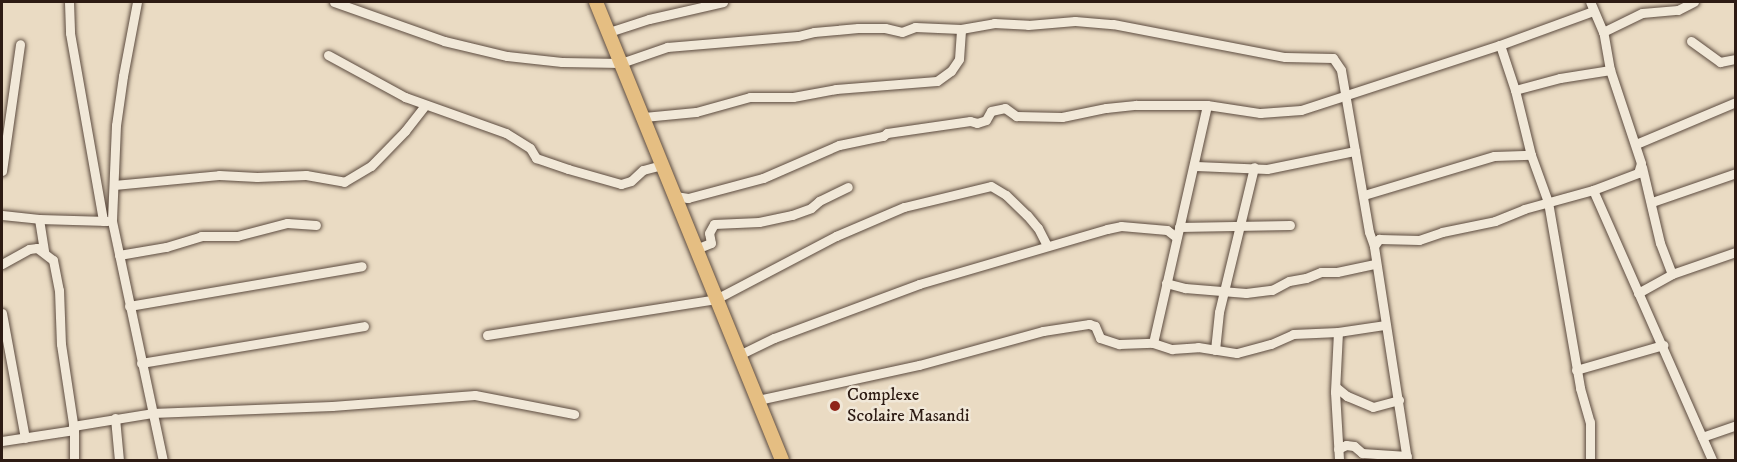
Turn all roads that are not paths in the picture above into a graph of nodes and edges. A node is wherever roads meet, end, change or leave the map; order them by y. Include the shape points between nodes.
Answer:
1 (69, 2) edge
2 (137, 2) edge
3 (334, 2) edge
4 (596, 2) edge
5 (723, 2) edge
6 (1694, 2) edge
7 (1592, 6) edge
8 (961, 29) junction
9 (609, 32) junction
10 (1602, 33) junction
11 (1690, 41) dead end
12 (20, 44) dead end
13 (1500, 45) junction
14 (328, 55) dead end
15 (1736, 59) edge
16 (621, 63) junction
17 (1610, 70) junction
18 (1515, 90) junction
19 (1345, 96) junction
20 (1736, 102) edge
21 (425, 105) junction
22 (1207, 105) junction
23 (644, 117) junction
24 (1636, 144) junction
25 (1355, 151) junction
26 (1531, 155) junction
27 (662, 165) junction
28 (1196, 166) junction
29 (1254, 167) junction
30 (1642, 167) junction
31 (2, 171) edge
32 (1736, 173) edge
33 (114, 185) junction
34 (848, 187) dead end
35 (1593, 190) junction
36 (1364, 195) junction
37 (681, 197) junction
38 (1548, 202) junction
39 (1652, 202) junction
40 (2, 215) edge
41 (39, 219) junction
42 (108, 221) junction
43 (316, 225) dead end
44 (1290, 225) dead end
45 (1240, 228) junction
46 (1177, 232) junction
47 (1047, 246) junction
48 (1374, 246) junction
49 (696, 249) junction
50 (44, 252) junction
51 (1736, 252) edge
52 (119, 255) junction
53 (2, 264) edge
54 (1376, 264) junction
55 (362, 266) dead end
56 (1672, 274) junction
57 (1166, 283) junction
58 (1226, 292) junction
59 (1638, 292) junction
60 (716, 299) junction
61 (129, 306) junction
62 (2, 313) edge
63 (1385, 325) junction
64 (364, 326) dead end
65 (1338, 332) junction
66 (487, 335) dead end
67 (1154, 343) junction
68 (1663, 345) junction
69 (1215, 350) junction
70 (740, 355) junction
71 (141, 363) junction
72 (1576, 370) junction
73 (1336, 387) junction
74 (1400, 399) junction
75 (758, 400) junction
76 (152, 413) junction
77 (574, 414) dead end
78 (115, 418) junction
79 (1736, 425) edge
80 (73, 428) junction
81 (1702, 437) junction
82 (26, 438) junction
83 (2, 441) edge
84 (1338, 449) junction
85 (1407, 458) edge
86 (74, 460) edge
87 (119, 460) edge
88 (163, 460) edge
89 (782, 460) edge
90 (1339, 460) edge
91 (1590, 460) edge
92 (1712, 460) edge

1 - 42 street via 70,33
2 - 33 street via 123,76
3 - 16 street via 444,41 507,56
4 - 9 highway
5 - 9 street
6 - 10 street via 1678,10 1641,13
7 - 10 street
7 - 13 street
8 - 16 street via 814,32 667,47
8 - 19 street via 994,23 1104,23 1267,54 1333,58 1340,67
8 - 23 street via 959,59 938,81 836,89 793,97 750,96 696,112
9 - 16 highway
10 - 17 street
11 - 15 street via 1720,62
12 - 31 street
13 - 18 street
13 - 19 street
14 - 21 street
16 - 23 highway
17 - 18 street
17 - 24 street
18 - 26 street
19 - 22 street via 1301,110 1270,113
19 - 25 street
20 - 24 street
21 - 27 street via 506,133 530,148 536,158 621,183 631,181 643,170
21 - 33 street via 371,166 344,182 306,175 219,174
22 - 28 street
22 - 37 street via 1106,108 1062,117 1016,116 1005,108 991,111 986,120 977,123 904,129 839,145 763,178
23 - 27 highway
24 - 30 street
25 - 29 street via 1285,166
25 - 36 street
26 - 36 street via 1494,156
26 - 38 street
27 - 37 highway
28 - 29 street
28 - 46 street
29 - 45 street
30 - 35 street via 1631,177
30 - 39 street
32 - 39 street
33 - 42 street
34 - 49 street via 792,215 714,225 709,233 711,243
35 - 38 street
35 - 59 street
36 - 48 street
37 - 49 highway via 681,211
38 - 48 street via 1495,221 1419,240 1379,239
38 - 72 street
39 - 56 street via 1660,243
40 - 41 street
41 - 42 street
41 - 50 street
42 - 52 street
43 - 52 street via 287,223 237,236 201,236
44 - 45 street
45 - 46 street
45 - 58 street
46 - 47 street via 1121,226
46 - 57 street
47 - 60 street via 1027,215 991,186 904,207 836,236
47 - 70 street via 919,284 774,338
48 - 54 street
49 - 60 highway
50 - 53 street via 29,249
50 - 80 street via 51,256 57,274 61,344
51 - 56 street
52 - 61 street
54 - 58 street via 1321,272 1272,290
54 - 63 street
55 - 61 street
56 - 59 street
57 - 58 street
57 - 67 street
58 - 69 street via 1219,312
59 - 68 street
60 - 66 street
60 - 70 highway
61 - 71 street
62 - 82 street
63 - 65 street
63 - 74 street
64 - 71 street
65 - 69 street via 1293,334 1237,353
65 - 73 street
67 - 69 street via 1172,349
67 - 75 street via 1105,341 1089,324
68 - 72 street
68 - 81 street
70 - 75 highway
71 - 76 street
72 - 91 street via 1590,422
73 - 74 street via 1373,407
73 - 84 street
74 - 85 street
75 - 89 highway
76 - 77 street via 332,406 475,395
76 - 78 street
76 - 88 street
78 - 80 street
78 - 87 street
79 - 81 street
80 - 82 street
80 - 86 street
81 - 92 street
82 - 83 street
84 - 85 street via 1354,446 1362,453
84 - 90 street

